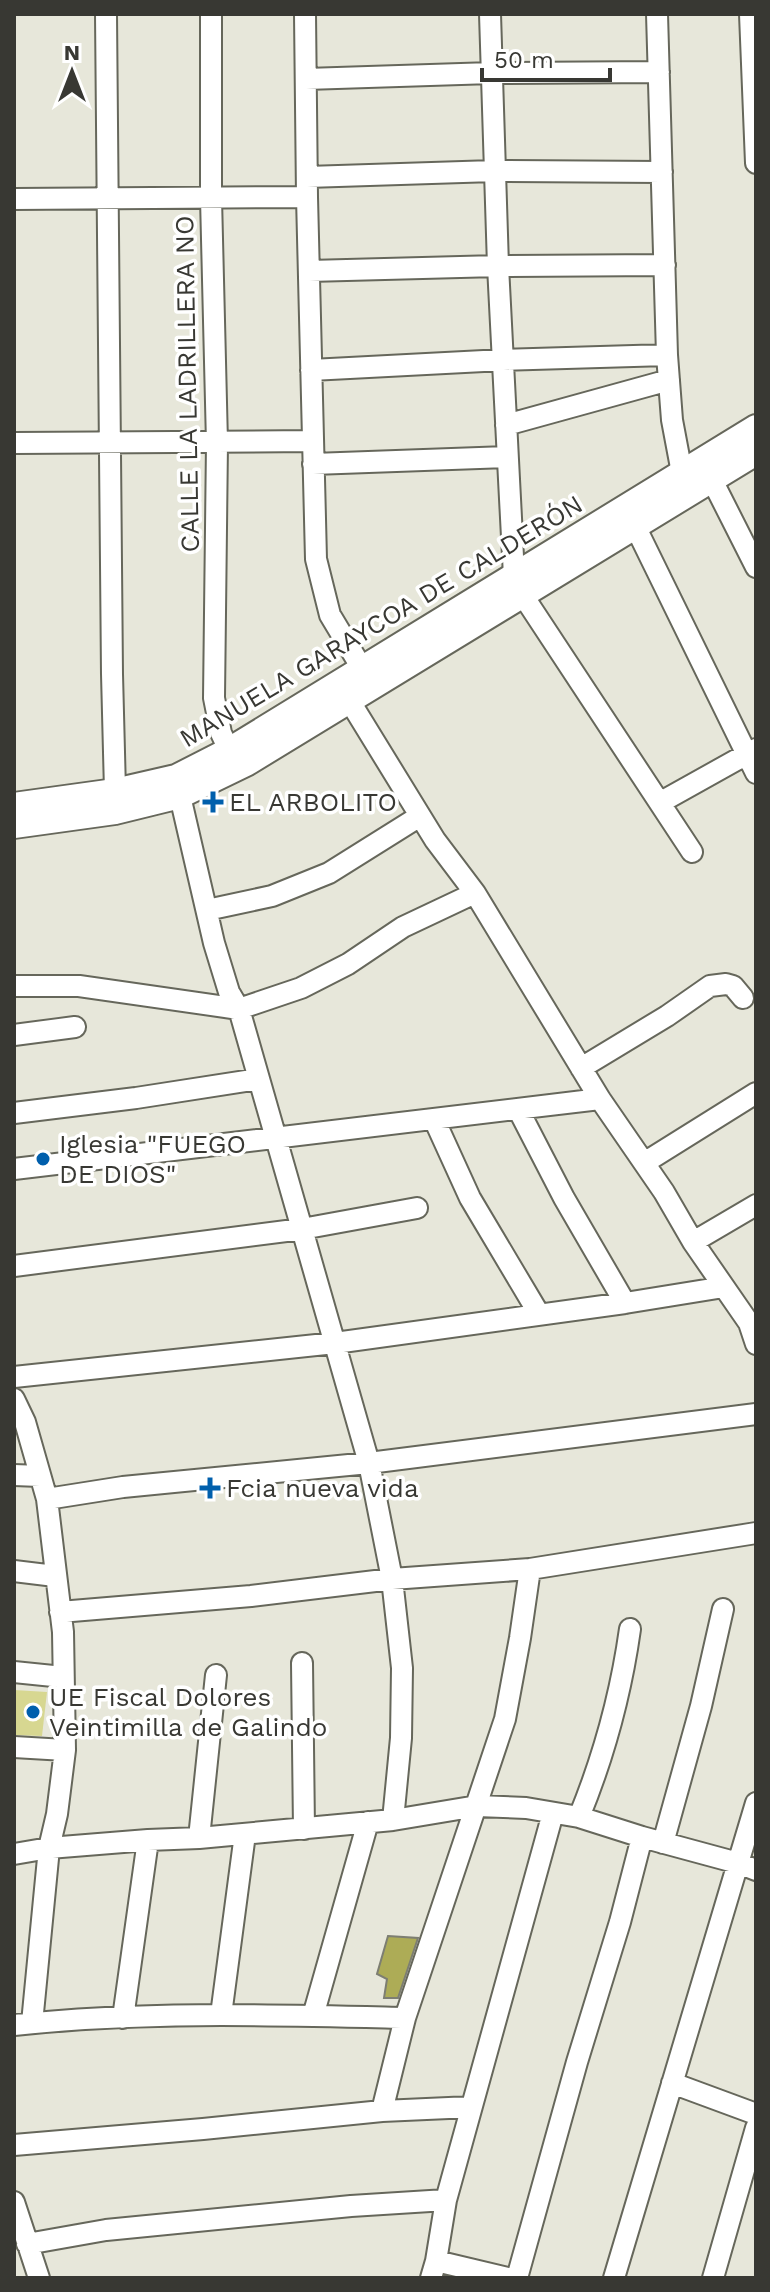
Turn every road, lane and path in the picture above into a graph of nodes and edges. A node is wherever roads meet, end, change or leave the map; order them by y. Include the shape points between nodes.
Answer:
1 (106, 14) edge
2 (211, 14) edge
3 (305, 14) edge
4 (490, 14) edge
5 (657, 14) edge
6 (750, 14) edge
7 (659, 72) junction
8 (492, 73) junction
9 (306, 79) junction
10 (756, 163) edge
11 (494, 171) junction
12 (662, 172) junction
13 (307, 187) junction
14 (108, 198) junction
15 (211, 198) junction
16 (14, 199) edge
17 (665, 265) junction
18 (498, 266) junction
19 (309, 271) junction
20 (667, 355) junction
21 (503, 360) junction
22 (311, 370) junction
23 (669, 380) junction
24 (506, 425) junction
25 (756, 427) edge
26 (313, 441) junction
27 (14, 443) edge
28 (110, 443) junction
29 (217, 443) junction
30 (756, 453) edge
31 (507, 457) junction
32 (313, 464) junction
33 (682, 473) junction
34 (712, 480) junction
35 (635, 526) junction
36 (756, 567) edge
37 (518, 585) junction
38 (363, 670) junction
39 (349, 700) junction
40 (229, 750) junction
41 (751, 752) edge
42 (756, 773) edge
43 (115, 791) junction
44 (180, 796) junction
45 (661, 802) junction
46 (14, 805) edge
47 (420, 816) junction
48 (14, 826) edge
49 (692, 852) dead end
50 (468, 885) junction
51 (207, 910) junction
52 (14, 986) edge
53 (743, 998) dead end
54 (234, 1001) junction
55 (75, 1027) dead end
56 (14, 1035) edge
57 (581, 1068) junction
58 (259, 1079) junction
59 (756, 1093) edge
60 (600, 1099) junction
61 (518, 1109) junction
62 (14, 1113) edge
63 (434, 1119) junction
64 (275, 1137) junction
65 (644, 1163) junction
66 (14, 1169) edge
67 (756, 1205) edge
68 (417, 1208) dead end
69 (302, 1229) junction
70 (693, 1242) junction
71 (14, 1266) edge
72 (724, 1287) junction
73 (625, 1303) junction
74 (539, 1314) junction
75 (753, 1321) edge
76 (335, 1343) junction
77 (756, 1344) edge
78 (14, 1377) edge
79 (14, 1399) edge
80 (756, 1414) edge
81 (369, 1463) junction
82 (14, 1475) edge
83 (40, 1476) junction
84 (47, 1499) junction
85 (756, 1533) edge
86 (530, 1569) junction
87 (14, 1571) edge
88 (55, 1576) junction
89 (392, 1579) junction
90 (723, 1609) dead end
91 (60, 1612) junction
92 (630, 1629) dead end
93 (302, 1663) dead end
94 (14, 1672) edge
95 (216, 1675) dead end
96 (63, 1677) junction
97 (14, 1747) edge
98 (65, 1750) junction
99 (756, 1803) edge
100 (477, 1806) junction
101 (553, 1813) junction
102 (579, 1817) junction
103 (393, 1820) junction
104 (368, 1822) junction
105 (304, 1829) junction
106 (245, 1834) junction
107 (642, 1837) junction
108 (199, 1838) junction
109 (148, 1840) junction
110 (663, 1843) junction
111 (49, 1848) junction
112 (14, 1854) edge
113 (747, 1867) edge
114 (221, 2015) junction
115 (313, 2016) junction
116 (123, 2018) junction
117 (405, 2018) junction
118 (23, 2024) edge
119 (672, 2083) junction
120 (471, 2107) junction
121 (382, 2111) junction
122 (756, 2114) edge
123 (756, 2128) edge
124 (14, 2145) edge
125 (446, 2200) junction
126 (14, 2202) edge
127 (27, 2244) junction
128 (433, 2269) edge
129 (39, 2278) edge
130 (508, 2278) edge
131 (517, 2278) edge
132 (614, 2278) edge
133 (713, 2278) edge

1 - 14 street
2 - 15 street, CALLE LA LADRILLERA NO
3 - 9 street
4 - 8 street
5 - 7 street
6 - 10 street
7 - 8 street
7 - 12 street
8 - 9 street
8 - 11 street
9 - 13 street
11 - 12 street
11 - 13 street
11 - 18 street
12 - 17 street
13 - 15 street
13 - 19 street
14 - 15 street
14 - 16 street
14 - 28 street
15 - 29 street, CALLE LA LADRILLERA NO
17 - 18 street
17 - 20 street
18 - 19 street
18 - 21 street
19 - 22 street
20 - 21 street
20 - 23 street
21 - 22 street
21 - 24 street
22 - 26 street
23 - 24 street
23 - 33 street
24 - 31 street
25 - 33 street, MANUELA GARAYCOA DE CALDERÓN
26 - 29 street
26 - 32 street
27 - 28 street
28 - 29 street
28 - 43 street
29 - 40 street, CALLE LA LADRILLERA NO via 214,698
30 - 34 street, MANUELA GARAYCOA DE CALDERÓN
31 - 32 street
31 - 37 street
32 - 38 street via 316,559 330,615
33 - 37 street, MANUELA GARAYCOA DE CALDERÓN
34 - 35 street, MANUELA GARAYCOA DE CALDERÓN
34 - 36 street
35 - 37 street, MANUELA GARAYCOA DE CALDERÓN
35 - 41 street
37 - 38 street, MANUELA GARAYCOA DE CALDERÓN
37 - 39 street, MANUELA GARAYCOA DE CALDERÓN
37 - 45 street
38 - 40 street, MANUELA GARAYCOA DE CALDERÓN
39 - 44 street, MANUELA GARAYCOA DE CALDERÓN via 246,764
39 - 47 street
40 - 43 street, MANUELA GARAYCOA DE CALDERÓN via 176,777
41 - 42 street
41 - 45 street
43 - 46 street, MANUELA GARAYCOA DE CALDERÓN
44 - 48 street, MANUELA GARAYCOA DE CALDERÓN via 115,812
44 - 51 street
45 - 49 street
47 - 50 street
47 - 51 street via 329,873 272,896
50 - 54 street via 313,982
50 - 57 street
51 - 54 street
52 - 54 street via 79,986
53 - 57 street via 733,986 710,986
54 - 58 street
55 - 56 street
57 - 60 street
58 - 62 street
58 - 64 street
59 - 65 street
60 - 61 street
60 - 65 street
61 - 63 street
61 - 73 street
63 - 64 street
63 - 74 street via 470,1198
64 - 66 street
64 - 69 street
65 - 70 street
67 - 70 street
68 - 69 street
69 - 71 street
69 - 76 street
70 - 72 street
72 - 73 street
72 - 75 street
73 - 74 street
74 - 76 street
75 - 77 street
76 - 78 street
76 - 81 street
79 - 83 street
80 - 81 street
81 - 84 street
81 - 89 street
82 - 83 street
83 - 84 street
84 - 88 street
85 - 86 street
86 - 89 street
86 - 100 street via 505,1719
87 - 88 street
88 - 91 street
89 - 91 street
89 - 103 street via 402,1668
90 - 110 street
91 - 96 street
92 - 102 street via 625,1669 598,1769
93 - 105 street
94 - 96 street
95 - 108 street
96 - 98 street
97 - 98 street
98 - 111 street
99 - 113 street
100 - 101 street
100 - 103 street
100 - 117 street
101 - 102 street
101 - 120 street
102 - 107 street
103 - 104 street
104 - 105 street
104 - 115 street
105 - 106 street
106 - 108 street
106 - 114 street
107 - 110 street
107 - 131 street
108 - 109 street
109 - 111 street
109 - 116 street
110 - 113 street
111 - 112 street
111 - 118 street
113 - 119 street
114 - 115 street
114 - 116 street
115 - 117 street
116 - 118 street
117 - 121 street
119 - 122 street
119 - 132 street
120 - 121 street
120 - 125 street
121 - 124 street
123 - 133 street
125 - 127 street via 106,2230
125 - 128 street
126 - 127 street
127 - 129 street
128 - 130 street

